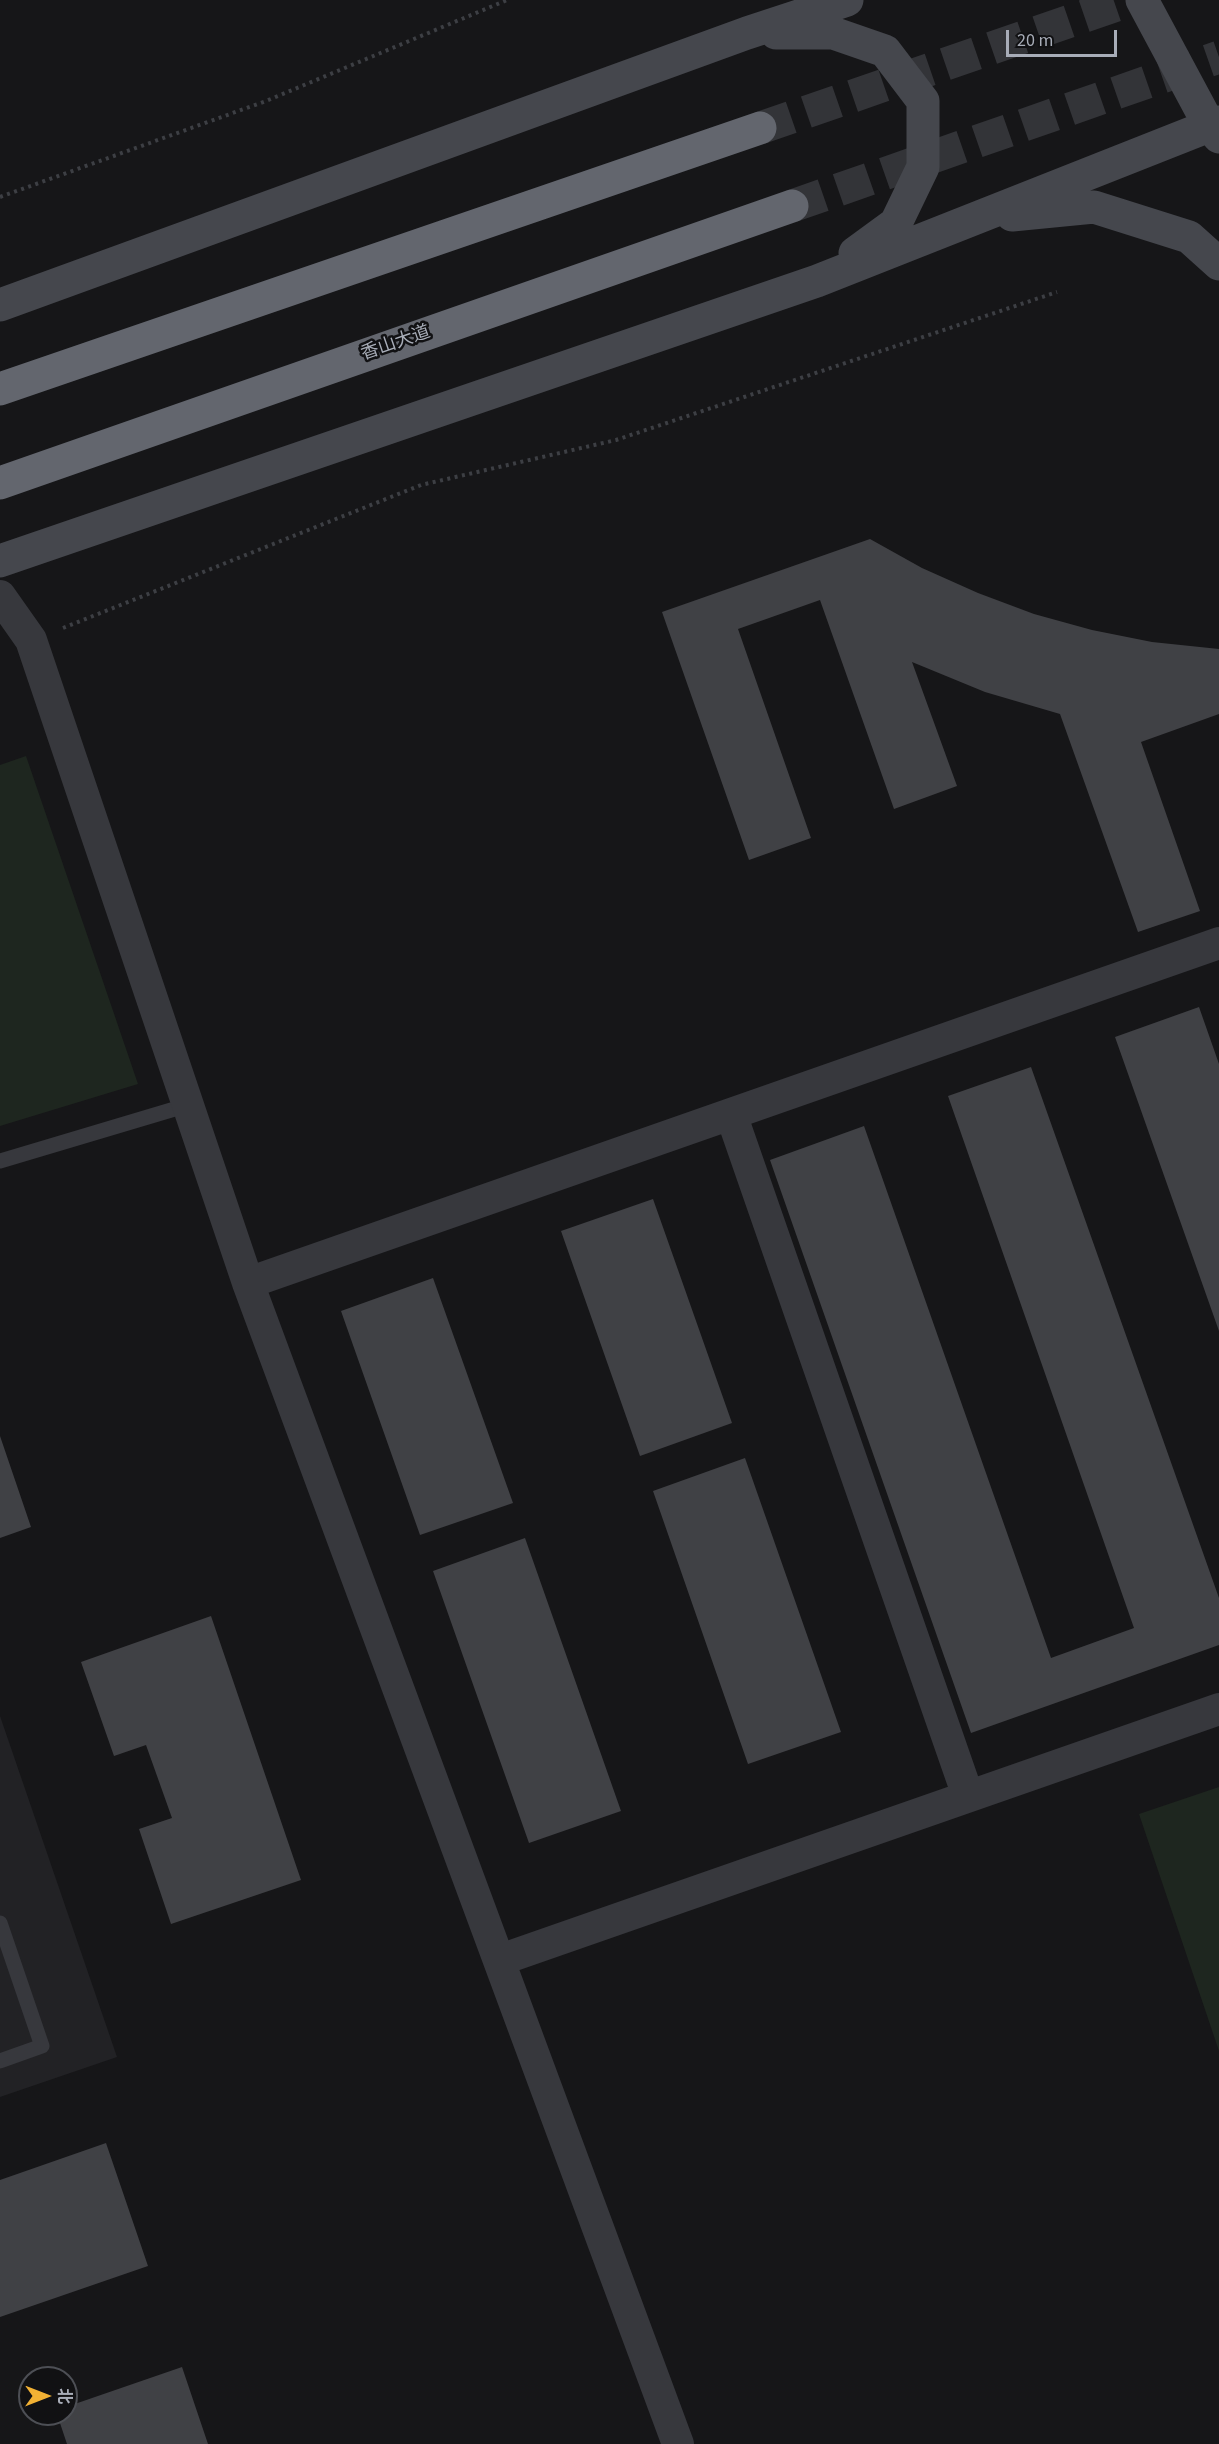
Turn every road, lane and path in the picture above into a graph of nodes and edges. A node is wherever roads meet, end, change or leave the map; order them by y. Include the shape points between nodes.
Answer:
1 (507, 0) edge
2 (847, 0) edge
3 (1142, 0) edge
4 (747, 33) junction
5 (760, 128) tunnel mouth
6 (1216, 128) edge
7 (0, 196) edge
8 (792, 206) tunnel mouth
9 (975, 219) junction
10 (1219, 264) edge
11 (817, 281) junction
12 (1057, 292) dead end
13 (0, 305) edge
14 (0, 389) edge
15 (0, 483) edge
16 (0, 561) edge
17 (0, 596) edge
18 (31, 640) junction
19 (1219, 943) edge
20 (188, 1104) junction
21 (731, 1114) junction
22 (0, 1161) edge
23 (248, 1283) junction
24 (1219, 1709) edge
25 (968, 1796) junction
26 (0, 1923) edge
27 (500, 1960) junction
28 (0, 2061) edge
29 (678, 2444) edge

1 - 7 path via 266,101
2 - 4 main road
3 - 6 main road
4 - 11 main road via 833,33 885,51 923,101 923,167 896,223
4 - 13 main road
5 - 14 highway
6 - 9 main road
8 - 15 highway, 香山大道
9 - 10 main road via 1094,207 1189,237
9 - 11 main road
11 - 16 main road
12 - 18 path via 616,440 421,485
17 - 18 street
18 - 20 street
19 - 21 street
20 - 22 lane
20 - 23 street
21 - 23 street
21 - 25 street
23 - 27 street
24 - 25 street
25 - 27 street
26 - 28 lane via 42,2046
27 - 29 street

